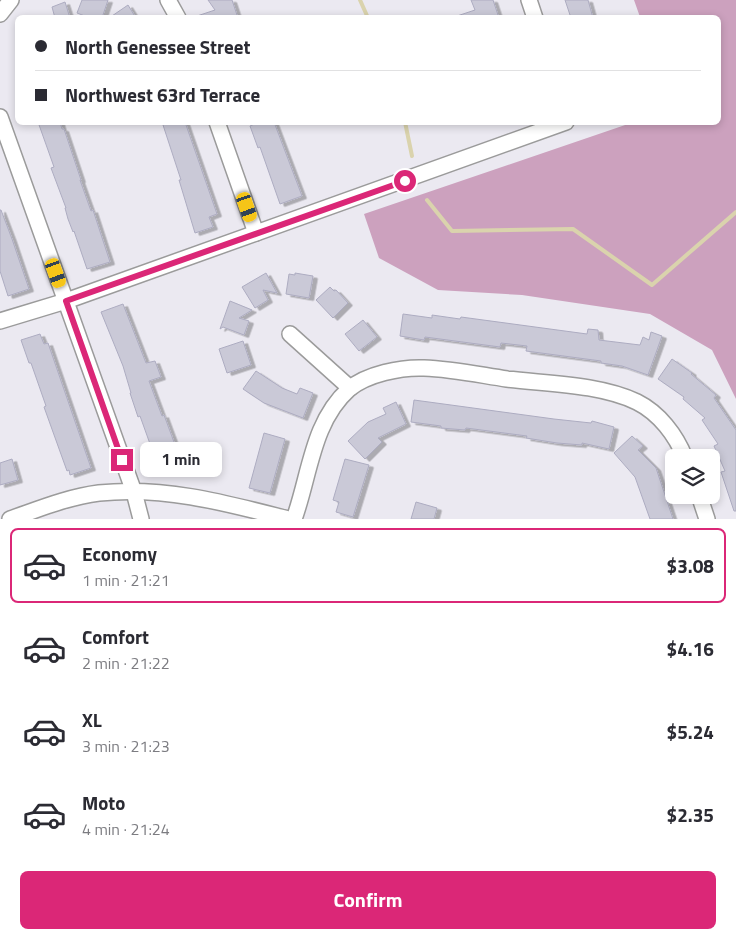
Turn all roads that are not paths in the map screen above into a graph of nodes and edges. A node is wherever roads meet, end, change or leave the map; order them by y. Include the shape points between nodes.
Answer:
1 (168, 0) edge
2 (529, 0) edge
3 (176, 15) edge
4 (534, 15) edge
5 (0, 116) edge
6 (219, 125) edge
7 (558, 125) edge
8 (256, 233) junction
9 (66, 301) junction
10 (0, 321) edge
11 (290, 334) dead end
12 (350, 388) junction
13 (682, 449) edge
14 (134, 492) junction
15 (702, 504) edge
16 (10, 519) edge
17 (141, 519) edge
18 (288, 519) edge
19 (294, 519) edge
20 (707, 519) edge

1 - 3 street
2 - 4 street
5 - 9 street
6 - 8 street
7 - 8 street
8 - 9 street
9 - 10 street
9 - 14 street
11 - 12 street
12 - 13 street via 369,377 387,372 424,368 599,390 637,402 659,418
12 - 19 street via 328,414 310,459
14 - 16 street via 66,500
14 - 17 street
14 - 18 street via 205,498
15 - 20 street

